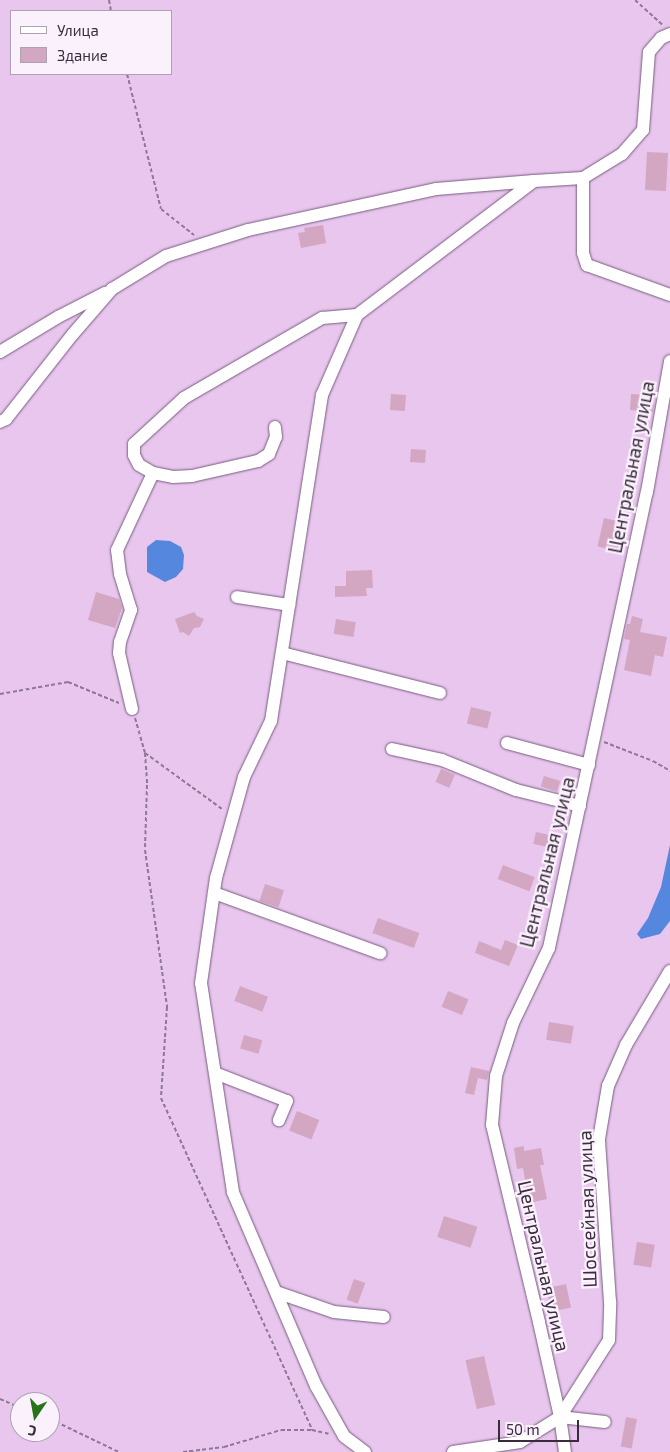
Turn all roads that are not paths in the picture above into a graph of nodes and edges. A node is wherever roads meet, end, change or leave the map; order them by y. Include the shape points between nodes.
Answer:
1 (670, 34) edge
2 (583, 178) junction
3 (534, 181) junction
4 (112, 289) junction
5 (670, 295) edge
6 (357, 315) junction
7 (0, 352) edge
8 (670, 361) edge
9 (0, 422) edge
10 (275, 427) dead end
11 (153, 473) junction
12 (237, 596) dead end
13 (289, 605) junction
14 (282, 653) junction
15 (440, 693) dead end
16 (132, 709) road end
17 (507, 743) dead end
18 (392, 749) dead end
19 (589, 764) junction
20 (580, 806) junction
21 (214, 893) junction
22 (380, 953) dead end
23 (670, 971) edge
24 (215, 1073) junction
25 (279, 1120) dead end
26 (276, 1292) junction
27 (384, 1317) dead end
28 (560, 1417) junction
29 (605, 1422) dead end
30 (365, 1452) edge
31 (453, 1452) edge
32 (565, 1452) edge

1 - 2 street via 661,38 649,52 643,130 622,154
2 - 3 street
2 - 5 street via 583,253 587,265
3 - 4 street via 436,188 248,230 166,256
3 - 6 street
4 - 7 street
4 - 9 street via 6,419
6 - 11 street via 322,318 184,398 134,444 134,455 139,465
6 - 13 street via 322,395
8 - 19 street, Центральная улица via 647,492
10 - 11 street via 276,437 269,454 258,461 192,476
11 - 16 street via 117,550 130,610 119,653
12 - 13 street
13 - 14 street
14 - 15 street
14 - 21 street via 271,721 244,777
17 - 19 street
18 - 20 street via 442,760 516,790
19 - 20 street, Центральная улица
20 - 28 street, Центральная улица via 548,948 513,1023 496,1076 492,1125
21 - 22 street
21 - 24 street via 201,983
23 - 28 street, Шоссейная улица via 626,1046 608,1086 599,1139 610,1302 609,1340
24 - 25 street via 287,1101
24 - 26 street via 233,1192
26 - 27 street via 334,1312
26 - 30 street via 325,1402 344,1436
28 - 29 street
28 - 31 street via 520,1442
28 - 32 street, Центральная улица

